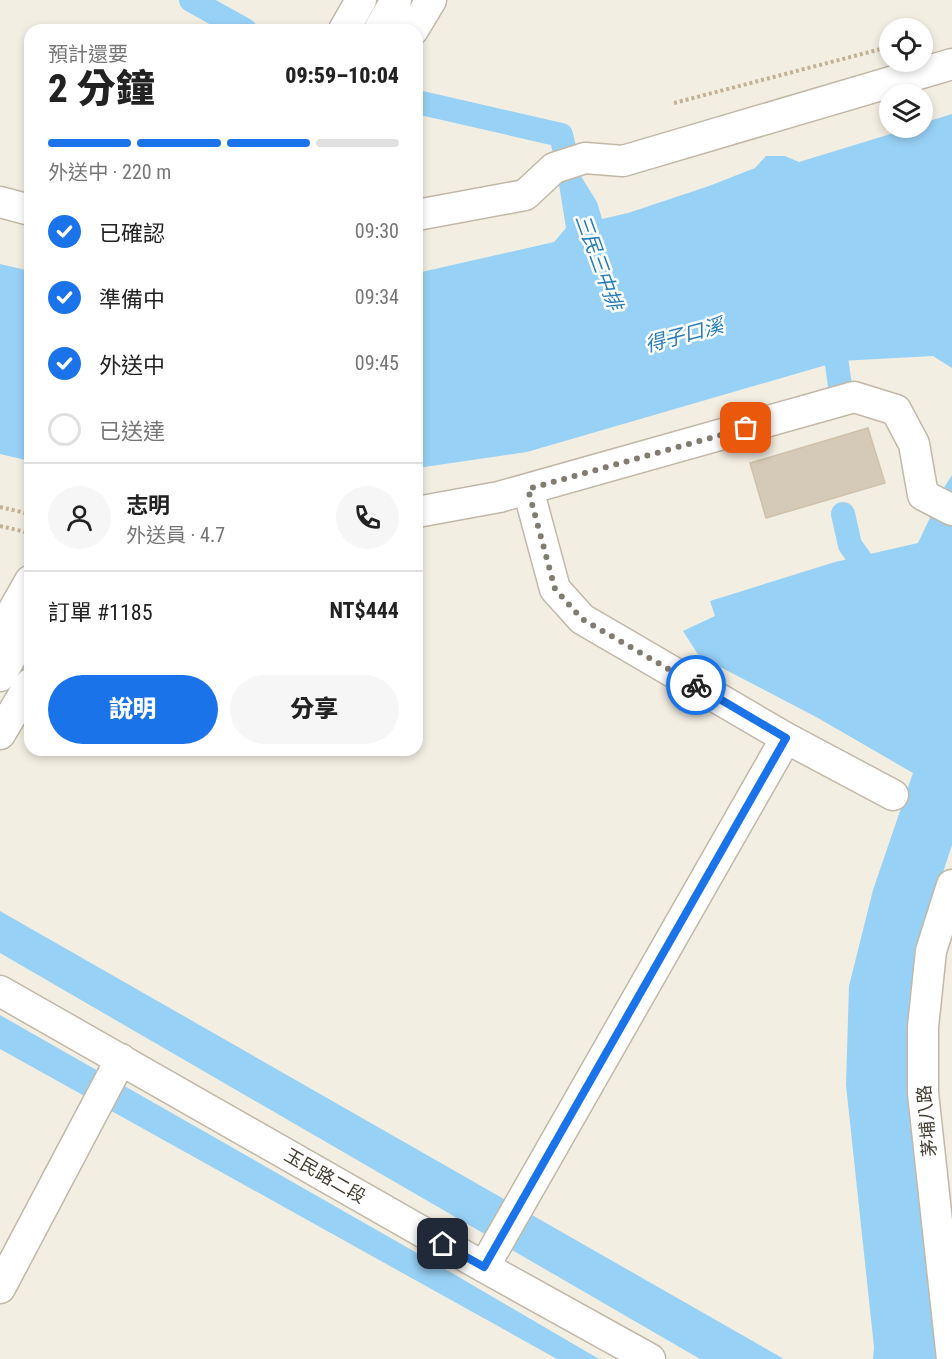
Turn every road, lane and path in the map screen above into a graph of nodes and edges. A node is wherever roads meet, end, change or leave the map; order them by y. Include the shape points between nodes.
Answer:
1 (361, 0) edge
2 (396, 0) edge
3 (431, 0) edge
4 (347, 24) edge
5 (382, 24) edge
6 (417, 24) edge
7 (879, 50) edge
8 (952, 64) edge
9 (674, 103) dead end
10 (0, 202) edge
11 (24, 208) edge
12 (423, 214) edge
13 (528, 489) junction
14 (0, 507) edge
15 (952, 510) edge
16 (423, 511) edge
17 (24, 513) edge
18 (0, 526) edge
19 (24, 532) edge
20 (24, 592) edge
21 (0, 634) edge
22 (24, 634) edge
23 (0, 676) edge
24 (24, 694) edge
25 (0, 734) edge
26 (786, 738) junction
27 (893, 795) dead end
28 (952, 885) edge
29 (0, 991) edge
30 (121, 1059) junction
31 (484, 1267) junction
32 (0, 1288) edge
33 (650, 1359) edge
34 (952, 1359) edge

1 - 4 street
2 - 5 street
3 - 6 street
7 - 9 path
8 - 12 street via 623,161 585,158 554,168 525,195
10 - 11 street
13 - 15 street via 854,397 896,410 914,444 922,495
13 - 16 street
13 - 26 street via 555,589 582,619
14 - 17 path
18 - 19 path
20 - 21 street
22 - 23 street
24 - 25 street
26 - 27 street
26 - 31 street
28 - 34 street, 茅埔八路 via 931,951 923,1027 922,1093
29 - 30 street, 玉民路二段
30 - 31 street, 玉民路二段
30 - 32 street
31 - 33 street, 玉民路二段

